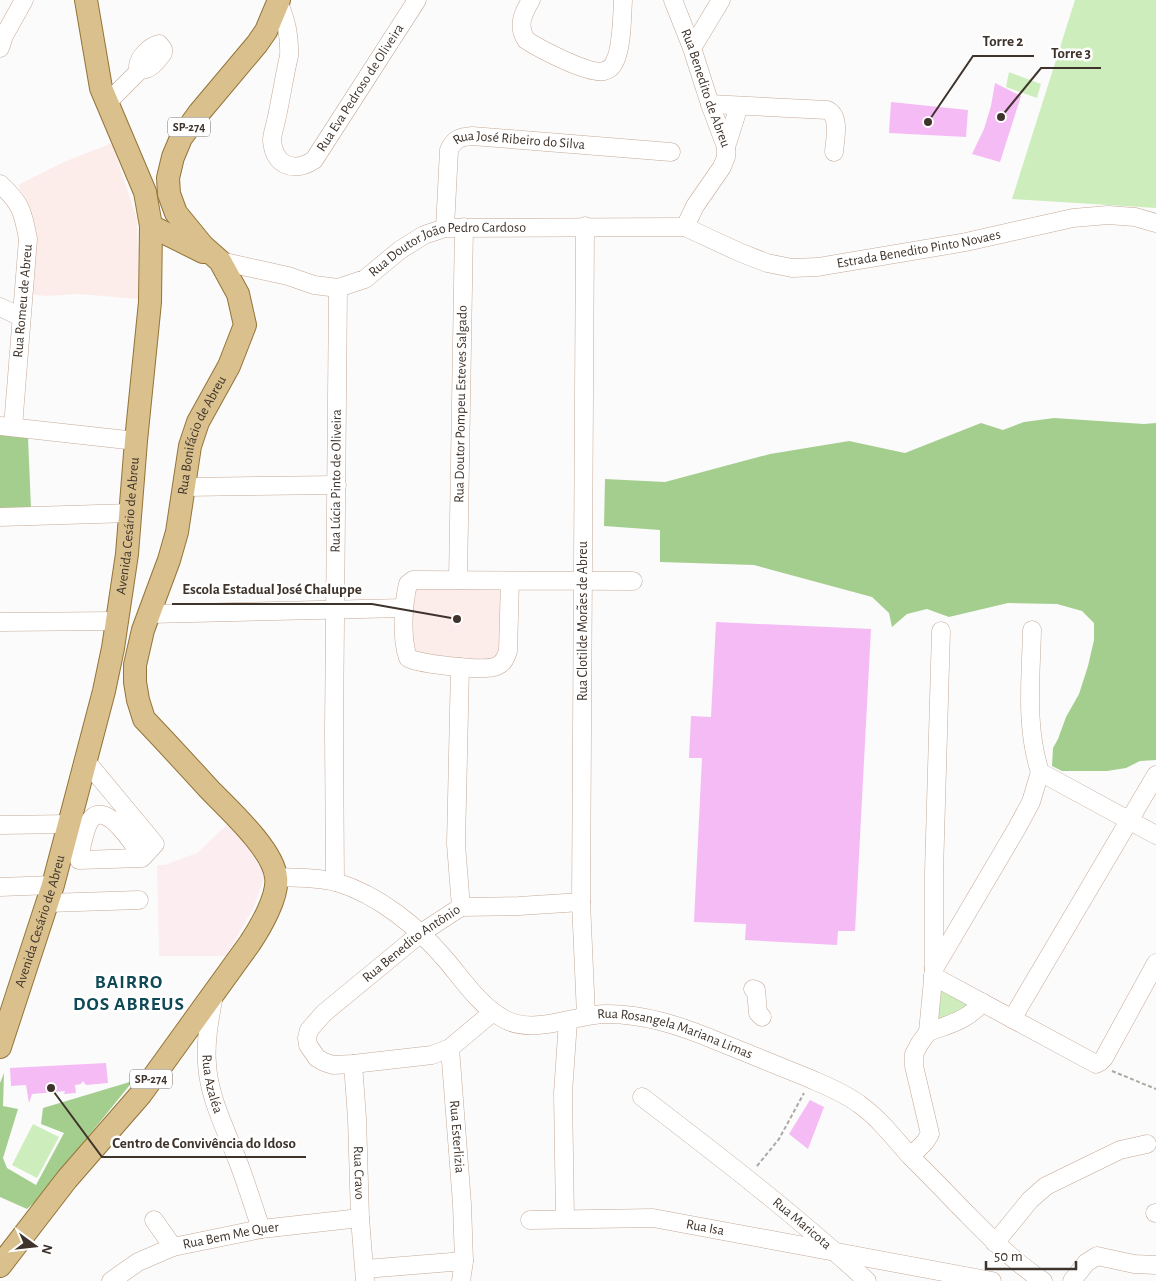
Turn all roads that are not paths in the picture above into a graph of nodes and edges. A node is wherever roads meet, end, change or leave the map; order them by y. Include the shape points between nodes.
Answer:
1 (24, 0) edge
2 (86, 0) edge
3 (417, 0) edge
4 (531, 0) edge
5 (624, 0) edge
6 (673, 0) edge
7 (721, 0) edge
8 (279, 1) edge
9 (0, 48) edge
10 (692, 48) junction
11 (140, 70) dead end
12 (108, 102) junction
13 (710, 104) junction
14 (739, 106) junction
15 (726, 147) junction
16 (671, 152) dead end
17 (834, 152) dead end
18 (0, 184) edge
19 (1156, 223) edge
20 (151, 226) junction
21 (586, 226) junction
22 (685, 227) junction
23 (445, 228) junction
24 (464, 228) junction
25 (220, 261) junction
26 (338, 288) junction
27 (0, 307) edge
28 (21, 317) junction
29 (6, 427) edge
30 (136, 440) junction
31 (337, 484) junction
32 (184, 487) junction
33 (131, 513) junction
34 (0, 517) edge
35 (458, 580) junction
36 (510, 581) junction
37 (633, 581) dead end
38 (583, 582) junction
39 (404, 608) junction
40 (336, 609) junction
41 (149, 614) junction
42 (117, 621) junction
43 (0, 622) edge
44 (1032, 630) dead end
45 (940, 631) dead end
46 (460, 666) junction
47 (104, 692) junction
48 (144, 719) junction
49 (86, 761) junction
50 (1040, 772) junction
51 (1156, 775) edge
52 (1130, 821) junction
53 (70, 824) junction
54 (0, 825) edge
55 (1156, 836) edge
56 (139, 853) dead end
57 (277, 877) junction
58 (335, 882) junction
59 (0, 887) edge
60 (51, 894) junction
61 (139, 900) dead end
62 (581, 902) junction
63 (461, 907) junction
64 (422, 933) junction
65 (1156, 963) edge
66 (933, 972) junction
67 (753, 989) dead end
68 (214, 992) junction
69 (982, 1002) junction
70 (494, 1012) junction
71 (586, 1015) junction
72 (762, 1017) dead end
73 (1012, 1019) junction
74 (568, 1021) junction
75 (928, 1032) junction
76 (0, 1047) edge
77 (450, 1048) junction
78 (352, 1064) junction
79 (642, 1097) dead end
80 (1147, 1144) dead end
81 (911, 1156) junction
82 (360, 1218) junction
83 (565, 1219) junction
84 (154, 1220) dead end
85 (530, 1220) dead end
86 (261, 1228) junction
87 (995, 1243) junction
88 (173, 1248) junction
89 (834, 1251) junction
90 (464, 1261) junction
91 (1156, 1265) edge
92 (0, 1266) edge
93 (365, 1275) edge
94 (111, 1281) edge
95 (461, 1281) edge
96 (868, 1281) edge
97 (992, 1281) edge
98 (1043, 1281) edge
99 (1072, 1281) edge

1 - 9 street
2 - 12 main road, Avenida Cesário de Abreu via 101,88
3 - 8 street, Rua Eva Pedroso de Oliveira via 314,160 297,167 283,163 272,140 290,42
4 - 5 street via 522,20 521,28 526,40 559,58 602,72 610,68 618,52
6 - 10 street, Rua Benedito de Abreu
7 - 10 street
8 - 25 main road, Rua Bonifácio de Abreu / SP-274 via 257,44 181,138 168,178 169,194 176,213
10 - 13 street, Rua Benedito de Abreu
11 - 12 street
12 - 20 main road, Avenida Cesário de Abreu via 145,192
13 - 14 street
13 - 15 street, Rua Benedito de Abreu
14 - 15 street
14 - 17 street via 827,110 836,118
15 - 22 street, Rua Benedito de Abreu via 722,167 695,206
16 - 23 street, Rua José Ribeiro do Silva via 461,137 453,141 449,150
18 - 28 street, Rua Romeu de Abreu via 14,197 24,217 28,239
19 - 22 street, Estrada Benedito Pinto Novaes via 1108,215 1073,218 966,242 818,267 792,268 767,263
20 - 25 main road
20 - 30 main road, Avenida Cesário de Abreu via 150,302
21 - 22 street, Rua Doutor João Pedro Cardoso
21 - 24 street, Rua Doutor João Pedro Cardoso
21 - 38 street, Rua Clotilde Morães de Abreu
23 - 24 street, Rua Doutor João Pedro Cardoso
23 - 26 street, Rua Doutor João Pedro Cardoso via 424,235 400,250 365,279
24 - 35 street, Rua Doutor Pompeu Esteves Salgado
25 - 26 street, Rua Doutor João Pedro Cardoso
25 - 32 main road, Rua Bonifácio de Abreu / SP-274 via 238,294 245,325 229,366 198,422 190,446
26 - 31 street, Rua Lúcia Pinto de Oliveira
27 - 28 street
28 - 29 street, Rua Romeu de Abreu
29 - 30 street
30 - 33 main road, Avenida Cesário de Abreu
31 - 32 street
31 - 40 street, Rua Lúcia Pinto de Oliveira
32 - 41 main road, Rua Bonifácio de Abreu / SP-274 via 169,560
33 - 34 street
33 - 42 main road, Avenida Cesário de Abreu
35 - 36 street
35 - 39 street via 413,580 408,584
36 - 38 street
36 - 46 street via 505,660 497,667
37 - 38 street
38 - 62 street, Rua Clotilde Morães de Abreu
39 - 40 street
39 - 46 street via 408,658 415,662
40 - 41 street
40 - 58 street, Rua Lúcia Pinto de Oliveira
41 - 48 main road, Rua Bonifácio de Abreu / SP-274 via 134,665
42 - 43 street
42 - 47 main road, Avenida Cesário de Abreu
44 - 50 street via 1030,718 1034,754
45 - 66 street
46 - 63 street via 456,844
47 - 48 main road via 113,688 124,692
47 - 49 main road, Avenida Cesário de Abreu
48 - 57 main road, Rua Bonifácio de Abreu / SP-274 via 254,837 270,859
49 - 53 main road, Avenida Cesário de Abreu
49 - 56 street via 151,839
50 - 52 street
50 - 66 street via 1017,828
51 - 52 street
52 - 55 street
52 - 73 street
53 - 54 street
53 - 60 main road, Avenida Cesário de Abreu
57 - 58 street, Rua Rosangela Mariana Limas
57 - 68 main road, SP-274 via 264,921
58 - 64 street, Rua Rosangela Mariana Limas via 389,908
59 - 60 street
60 - 61 street
60 - 76 main road, Avenida Cesário de Abreu
62 - 63 street, Rua Benedito Antônio
62 - 71 street, Rua Clotilde Morães de Abreu
63 - 64 street, Rua Benedito Antônio
64 - 70 street, Rua Rosangela Mariana Limas
64 - 78 street, Rua Benedito Antônio via 324,1013 309,1030 308,1045 324,1062
65 - 73 street via 1104,1058 1096,1064
66 - 69 street
66 - 75 street
67 - 72 street via 756,990 758,1013
68 - 86 street, Rua Azaléa via 206,1063 220,1118
68 - 92 main road, SP-274 via 141,1094 67,1179
69 - 73 street
69 - 75 street via 965,1018
70 - 74 street, Rua Rosangela Mariana Limas via 505,1020 522,1024
70 - 77 street
71 - 74 street, Rua Rosangela Mariana Limas
71 - 81 street, Rua Rosangela Mariana Limas via 631,1015 657,1020 835,1090 859,1104 881,1123
74 - 83 street via 563,1093
75 - 81 street via 914,1054 914,1066 930,1134
77 - 78 street via 432,1055
77 - 90 street, Rua Esterlizia
78 - 82 street, Rua Cravo
79 - 89 street, Rua Maricota via 747,1178
80 - 87 street via 1120,1150 1046,1186
81 - 87 street, Rua Rosangela Mariana Limas
82 - 86 street, Rua Bem Me Quer
82 - 93 street, Rua Cravo
83 - 85 street, Rua Isa
83 - 89 street, Rua Isa via 653,1218
84 - 88 street
86 - 88 street, Rua Bem Me Quer
87 - 98 street, Rua Rosangela Mariana Limas
88 - 94 street, Rua Bem Me Quer via 138,1262
89 - 96 street
89 - 97 street, Rua Maricota
90 - 93 street
90 - 95 street, Rua Esterlizia
91 - 99 street via 1097,1256 1086,1263

